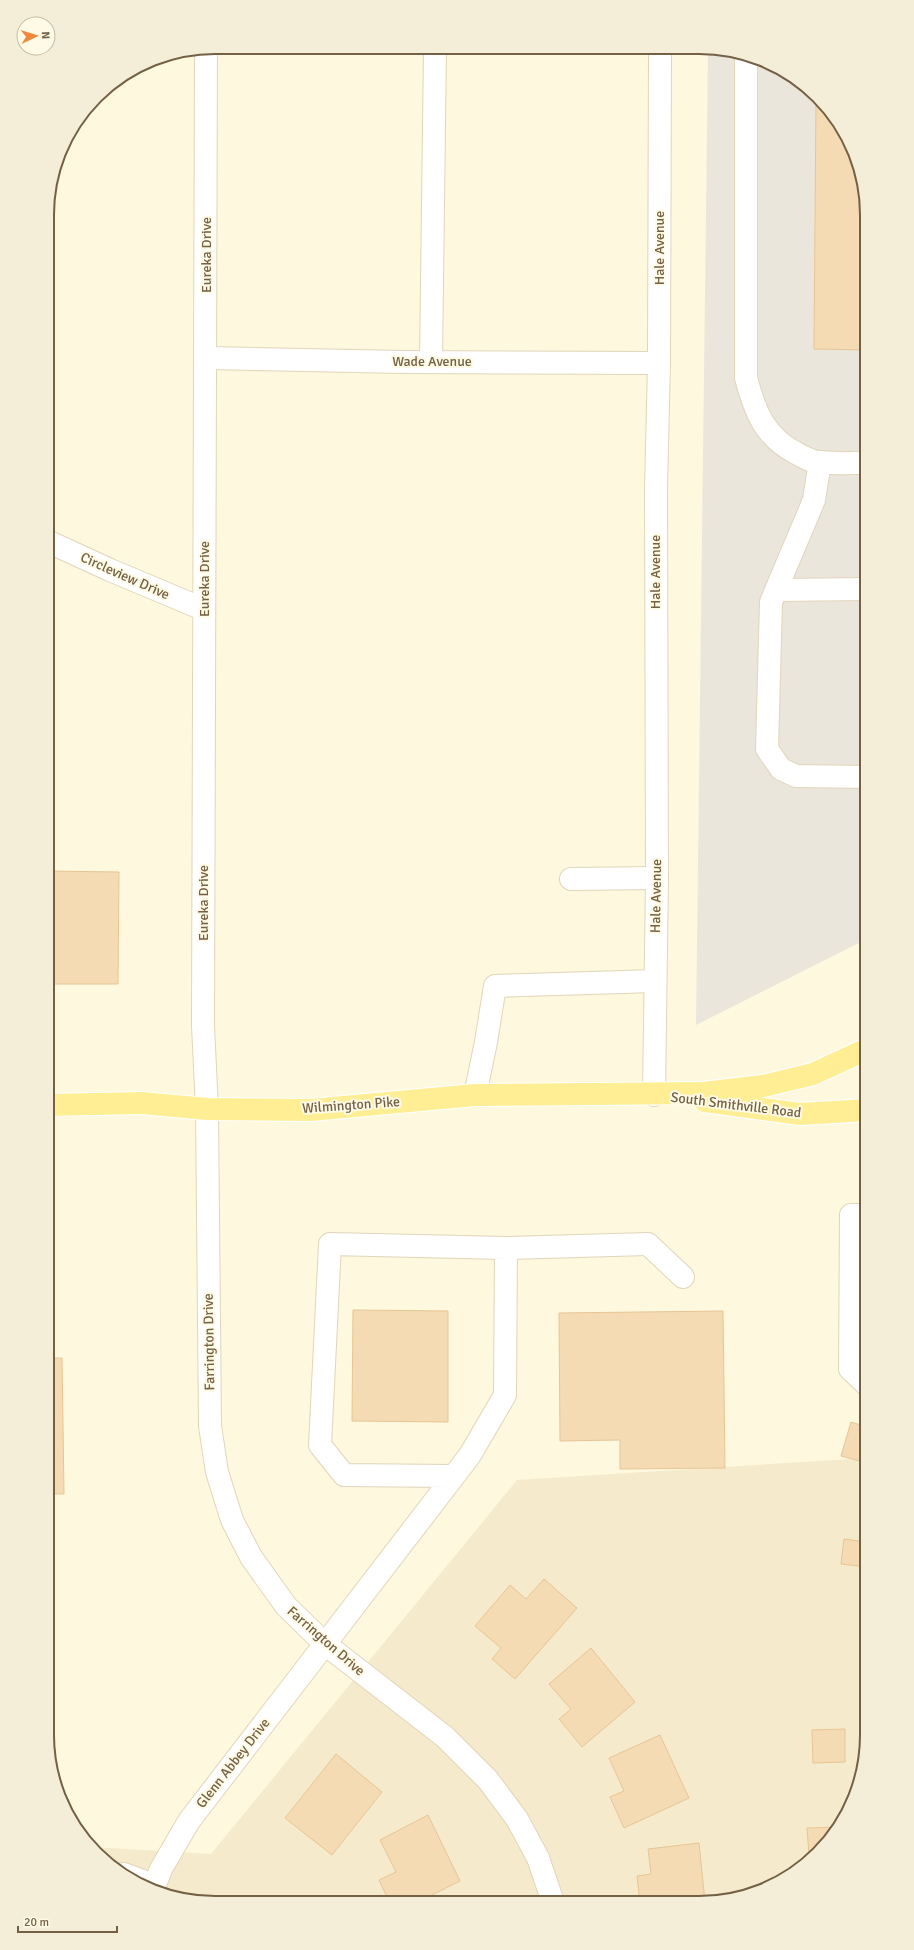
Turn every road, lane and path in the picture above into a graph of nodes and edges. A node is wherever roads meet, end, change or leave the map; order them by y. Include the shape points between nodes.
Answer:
1 (206, 54) edge
2 (435, 54) edge
3 (660, 54) edge
4 (746, 61) edge
5 (206, 358) junction
6 (431, 362) junction
7 (659, 363) junction
8 (820, 462) junction
9 (860, 463) edge
10 (54, 544) edge
11 (860, 589) edge
12 (776, 590) junction
13 (203, 609) junction
14 (860, 777) edge
15 (657, 878) junction
16 (571, 879) dead end
17 (655, 981) junction
18 (860, 1052) edge
19 (654, 1094) junction
20 (475, 1095) junction
21 (54, 1104) edge
22 (207, 1109) junction
23 (860, 1110) edge
24 (860, 1215) edge
25 (506, 1248) junction
26 (683, 1277) dead end
27 (860, 1378) edge
28 (454, 1476) junction
29 (325, 1644) junction
30 (155, 1884) edge
31 (551, 1896) edge

1 - 5 street, Eureka Drive
2 - 6 street
3 - 7 street, Hale Avenue
4 - 8 street via 746,378 754,408 768,432 786,448
5 - 6 street, Wade Avenue
5 - 13 street, Eureka Drive
6 - 7 street, Wade Avenue
7 - 15 street, Hale Avenue via 656,505
8 - 9 street
8 - 12 street via 814,500
10 - 13 street, Circleview Drive
11 - 12 street
12 - 14 street via 771,602 767,749 781,769 796,776
13 - 22 street, Eureka Drive via 203,1026
15 - 16 street
15 - 17 street, Hale Avenue
17 - 19 street, Hale Avenue
17 - 20 street via 495,986
18 - 19 main road via 813,1074 763,1086 703,1093
19 - 20 main road, Wilmington Pike
19 - 23 main road, South Smithville Road via 800,1114
20 - 22 main road, Wilmington Pike via 311,1110
21 - 22 main road, Wilmington Pike via 142,1103
22 - 29 street, Farrington Drive via 210,1426 217,1472 232,1520 251,1557 286,1606
24 - 27 street via 851,1215 850,1361 850,1369
25 - 26 street via 648,1244
25 - 28 street, Glenn Abbey Drive via 505,1395 470,1455
25 - 28 street via 330,1244 320,1445 344,1475
28 - 29 street, Glenn Abbey Drive
29 - 30 street, Glenn Abbey Drive via 188,1821
29 - 31 street, Farrington Drive via 445,1737 488,1780 517,1819 538,1858

